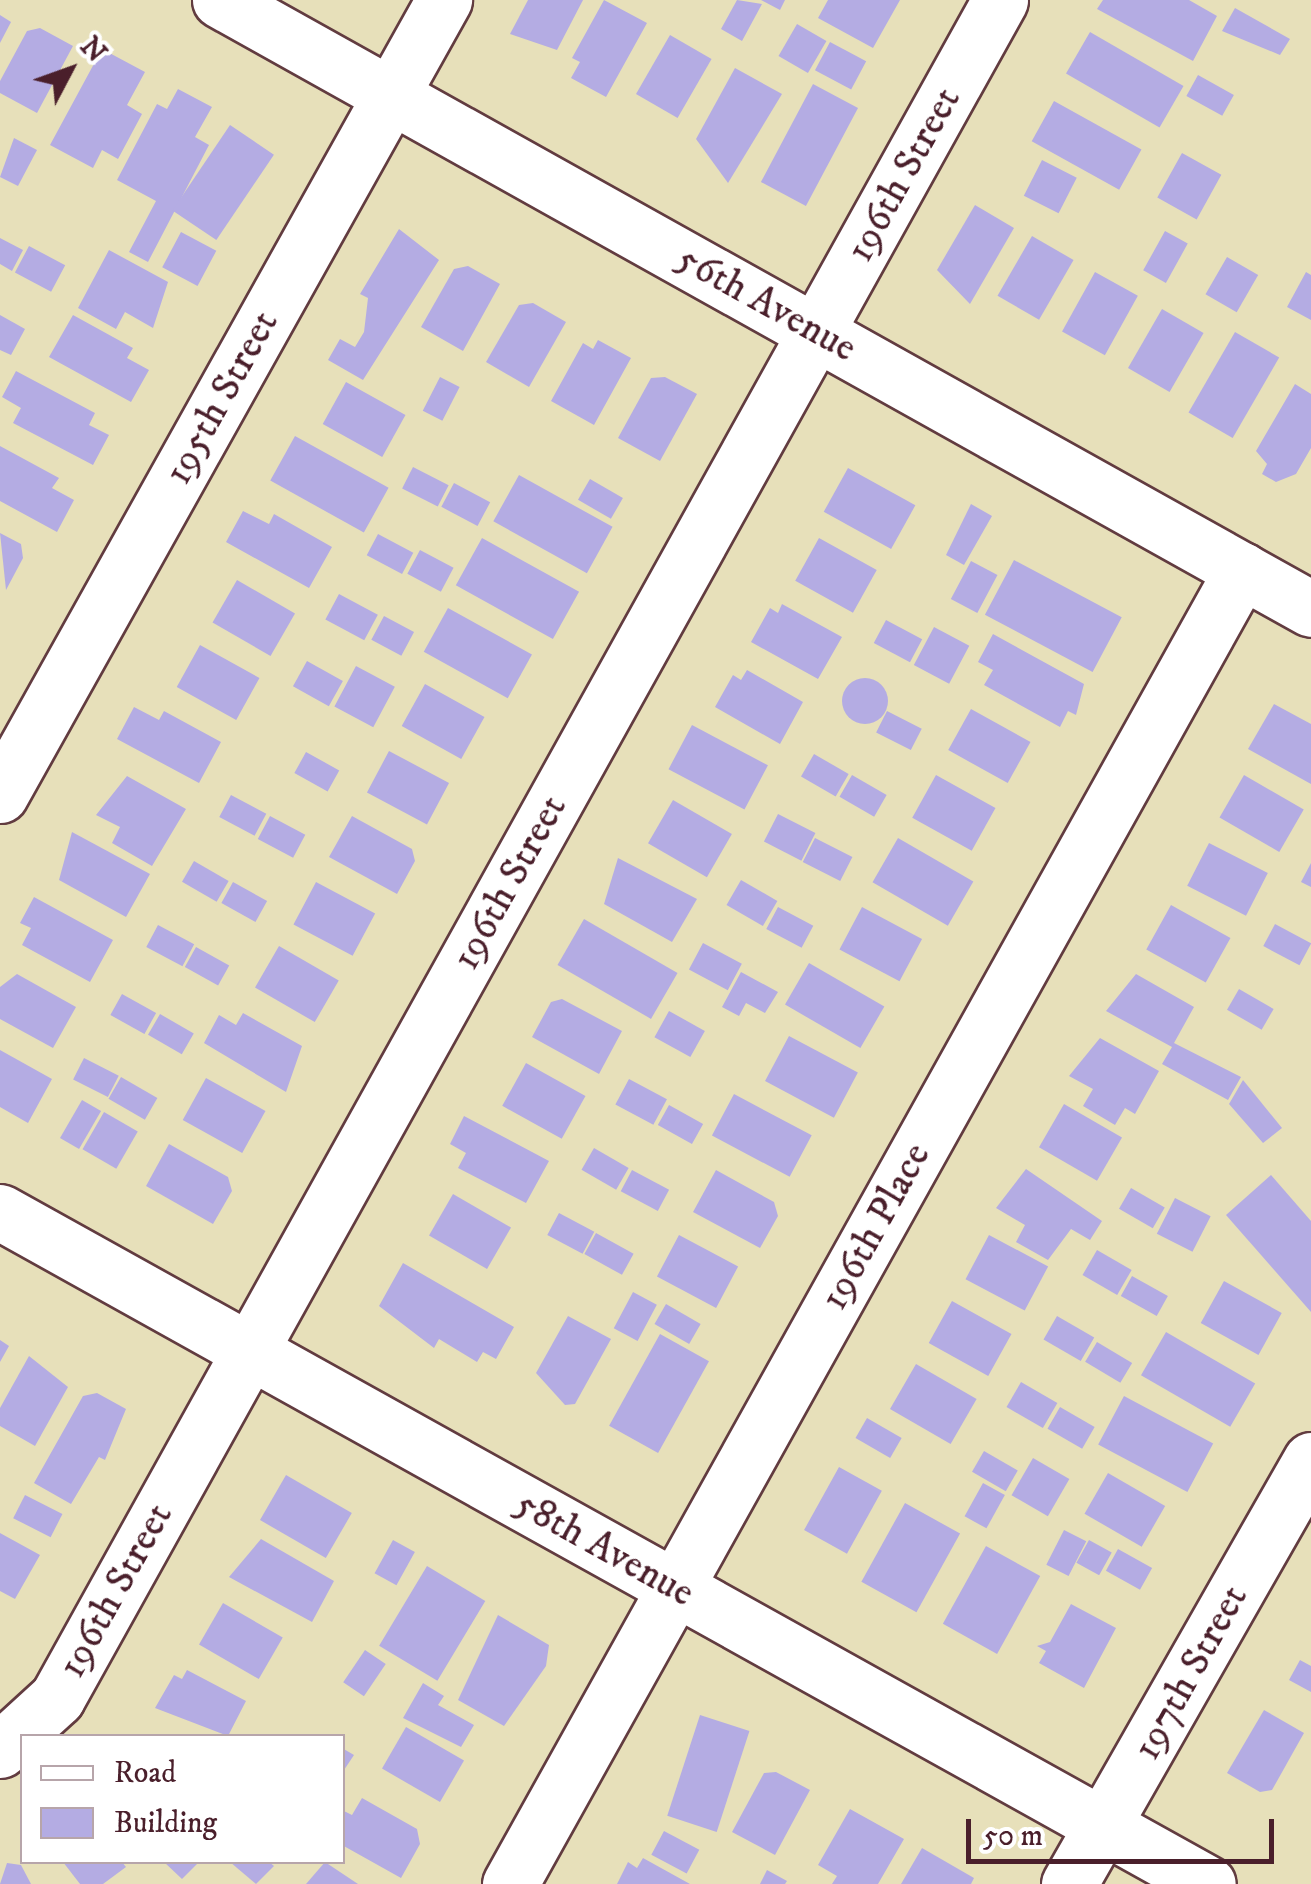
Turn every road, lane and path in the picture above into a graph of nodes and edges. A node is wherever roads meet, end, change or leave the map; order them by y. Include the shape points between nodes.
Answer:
1 (220, 0) edge
2 (444, 0) edge
3 (1000, 0) edge
4 (390, 94) junction
5 (817, 333) junction
6 (1242, 570) junction
7 (1311, 609) edge
8 (0, 796) edge
9 (0, 1212) edge
10 (249, 1351) junction
11 (1311, 1460) edge
12 (675, 1588) junction
13 (0, 1750) edge
14 (1102, 1825) junction
15 (510, 1884) edge
16 (1070, 1884) edge
17 (1208, 1884) edge

1 - 4 street, 56th Avenue
2 - 4 street, 195th Street
3 - 5 street, 196th Street
4 - 5 street, 56th Avenue
4 - 8 street, 195th Street
5 - 6 street, 56th Avenue
5 - 10 street, 196th Street
6 - 7 street, 56th Avenue
6 - 12 street, 196th Place
9 - 10 street, 58th Avenue
10 - 12 street, 58th Avenue
10 - 13 street, 196th Street via 57,1698
11 - 14 street, 197th Street
12 - 14 street, 58th Avenue
12 - 15 street, 196th Place
14 - 16 street, 197th Street
14 - 17 street, 58th Avenue

